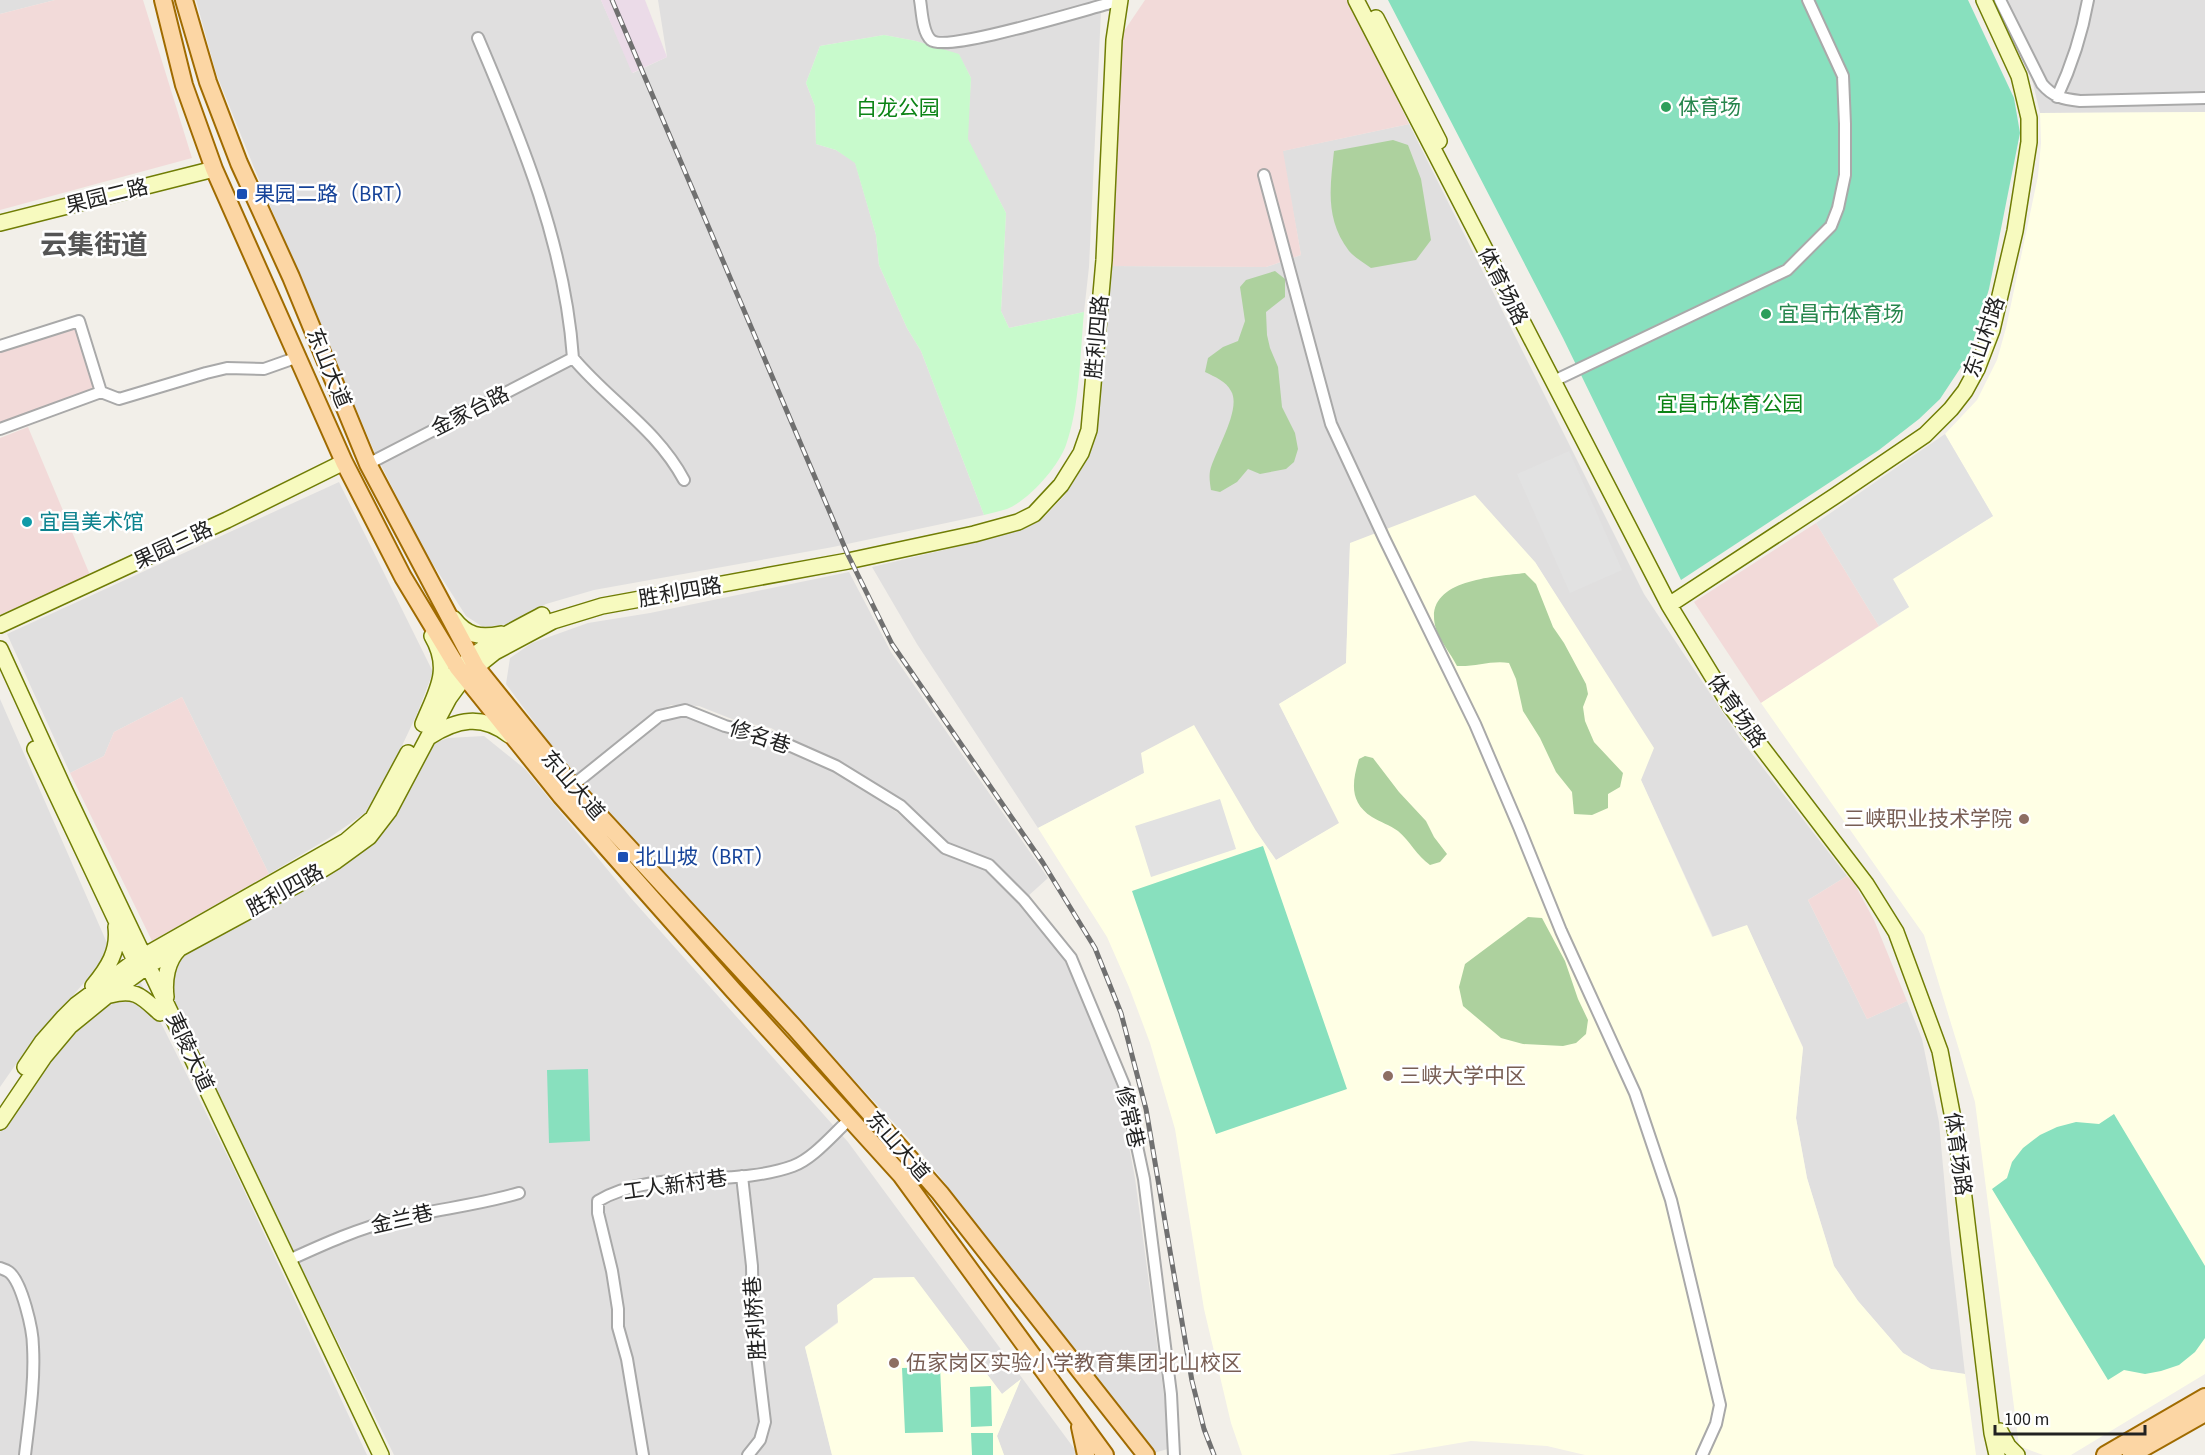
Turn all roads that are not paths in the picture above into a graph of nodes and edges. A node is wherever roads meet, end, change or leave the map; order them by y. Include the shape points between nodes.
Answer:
1 (163, 0) edge
2 (184, 0) edge
3 (920, 0) edge
4 (1356, 0) edge
5 (1367, 0) edge
6 (1808, 0) edge
7 (1983, 0) edge
8 (2000, 0) edge
9 (2088, 0) edge
10 (1114, 1) edge
11 (478, 38) dead end
12 (2057, 97) junction
13 (2205, 98) edge
14 (214, 168) junction
15 (1264, 175) dead end
16 (0, 223) edge
17 (0, 346) edge
18 (298, 357) junction
19 (573, 358) junction
20 (1560, 378) junction
21 (101, 392) junction
22 (0, 429) edge
23 (344, 462) junction
24 (368, 464) junction
25 (684, 480) dead end
26 (404, 577) junction
27 (428, 580) junction
28 (1673, 603) junction
29 (0, 625) edge
30 (513, 636) junction
31 (0, 649) edge
32 (467, 667) junction
33 (0, 673) edge
34 (499, 695) junction
35 (425, 731) junction
36 (512, 737) junction
37 (572, 786) junction
38 (945, 848) joint
39 (113, 915) junction
40 (130, 926) junction
41 (178, 942) junction
42 (142, 962) junction
43 (108, 995) junction
44 (81, 1001) junction
45 (164, 1009) junction
46 (0, 1103) edge
47 (850, 1119) junction
48 (0, 1122) edge
49 (915, 1165) junction
50 (901, 1175) junction
51 (742, 1176) junction
52 (519, 1193) dead end
53 (289, 1260) junction
54 (0, 1268) edge
55 (2205, 1397) edge
56 (2205, 1413) edge
57 (1077, 1417) junction
58 (1996, 1432) junction
59 (25, 1455) edge
60 (373, 1455) edge
61 (381, 1455) edge
62 (643, 1455) edge
63 (748, 1455) edge
64 (1086, 1455) edge
65 (1105, 1455) edge
66 (1118, 1455) edge
67 (1131, 1455) edge
68 (1146, 1455) edge
69 (1174, 1455) edge
70 (1702, 1455) edge
71 (1990, 1455) edge
72 (1997, 1455) edge
73 (2007, 1455) edge
74 (2017, 1455) edge
75 (2105, 1455) edge
76 (2131, 1455) edge

1 - 14 main road, 东山大道 via 184,85
2 - 24 main road, 东山大道 via 208,82 239,163
3 - 10 street via 926,31 937,42 975,39
4 - 28 main road, 体育场路
5 - 20 main road, 体育场路
6 - 20 street via 1843,76 1845,175 1831,226 1787,270
7 - 28 main road, 东山村路 via 2019,76 2029,118 2029,142 2015,231 1992,330 1977,369 1951,409 1925,435
8 - 12 street via 2036,74 2049,93
9 - 12 street via 2082,34
10 - 30 main road, 胜利四路 via 1107,40 1097,260 1081,419 1072,453 1057,480 1035,504 1014,515 973,527 595,598 548,612
11 - 19 street via 545,210 565,288
12 - 13 street via 2080,101
14 - 16 main road, 果园二路
14 - 18 main road, 东山大道
15 - 70 street via 1331,424 1475,724 1561,931 1635,1093 1671,1200 1720,1405
17 - 21 street via 79,321
18 - 21 street via 264,369 227,368 119,399
18 - 23 main road, 东山大道
19 - 24 street, 金家台路
19 - 25 street via 650,433 672,458
20 - 28 main road, 体育场路
21 - 22 street
23 - 26 main road, 东山大道
23 - 29 main road, 果园三路
24 - 27 main road, 东山大道
26 - 32 main road, 东山大道
26 - 35 main road via 443,663
27 - 30 main road via 461,629 473,636
27 - 32 main road, 东山大道
28 - 58 main road, 体育场路 via 1731,707 1866,884 1896,932 1919,989 1940,1051 1957,1139
30 - 32 main road, 胜利四路 via 495,652
30 - 34 main road via 494,666 494,685
31 - 40 main road, 夷陵大道
32 - 34 main road, 东山大道
32 - 35 main road, 胜利四路 via 442,689
32 - 36 main road, 东山大道
33 - 39 main road, 夷陵大道
34 - 37 main road, 东山大道
35 - 36 main road via 455,723 489,722
35 - 41 main road, 胜利四路 via 373,818 346,841
36 - 47 main road, 东山大道
37 - 38 street, 修名巷 via 659,716 685,710 775,739 836,766 901,806
37 - 49 main road, 东山大道
38 - 69 street, 修常巷 via 989,865 1024,900 1071,958 1124,1085 1144,1179 1171,1394
39 - 42 main road, 夷陵大道
39 - 44 main road via 117,934 114,956
40 - 41 main road via 148,939
40 - 42 main road, 夷陵大道
41 - 42 main road, 胜利四路
41 - 45 main road via 167,972
42 - 43 main road, 胜利四路
42 - 44 main road, 胜利四路
42 - 45 main road, 夷陵大道
43 - 45 main road via 133,992
43 - 48 main road, 胜利四路 via 70,1026
44 - 46 main road, 胜利四路 via 42,1042
45 - 53 main road, 夷陵大道
45 - 60 main road, 夷陵大道
47 - 50 main road, 东山大道
47 - 51 street, 工人新村巷 via 795,1165
49 - 67 main road
49 - 68 main road, 东山大道
50 - 57 main road, 东山大道
50 - 66 main road via 910,1180 990,1282
51 - 62 street, 工人新村巷 via 640,1187 598,1201
51 - 63 street, 胜利桥巷 via 765,1422 760,1440
52 - 53 street, 金兰巷 via 359,1229
53 - 61 main road, 夷陵大道
54 - 59 street via 9,1272 18,1285 33,1345
55 - 75 main road
56 - 76 main road
57 - 64 main road
57 - 65 main road, 东山大道
58 - 71 main road
58 - 72 main road, 体育场路
58 - 73 main road, 体育场路
58 - 74 main road

